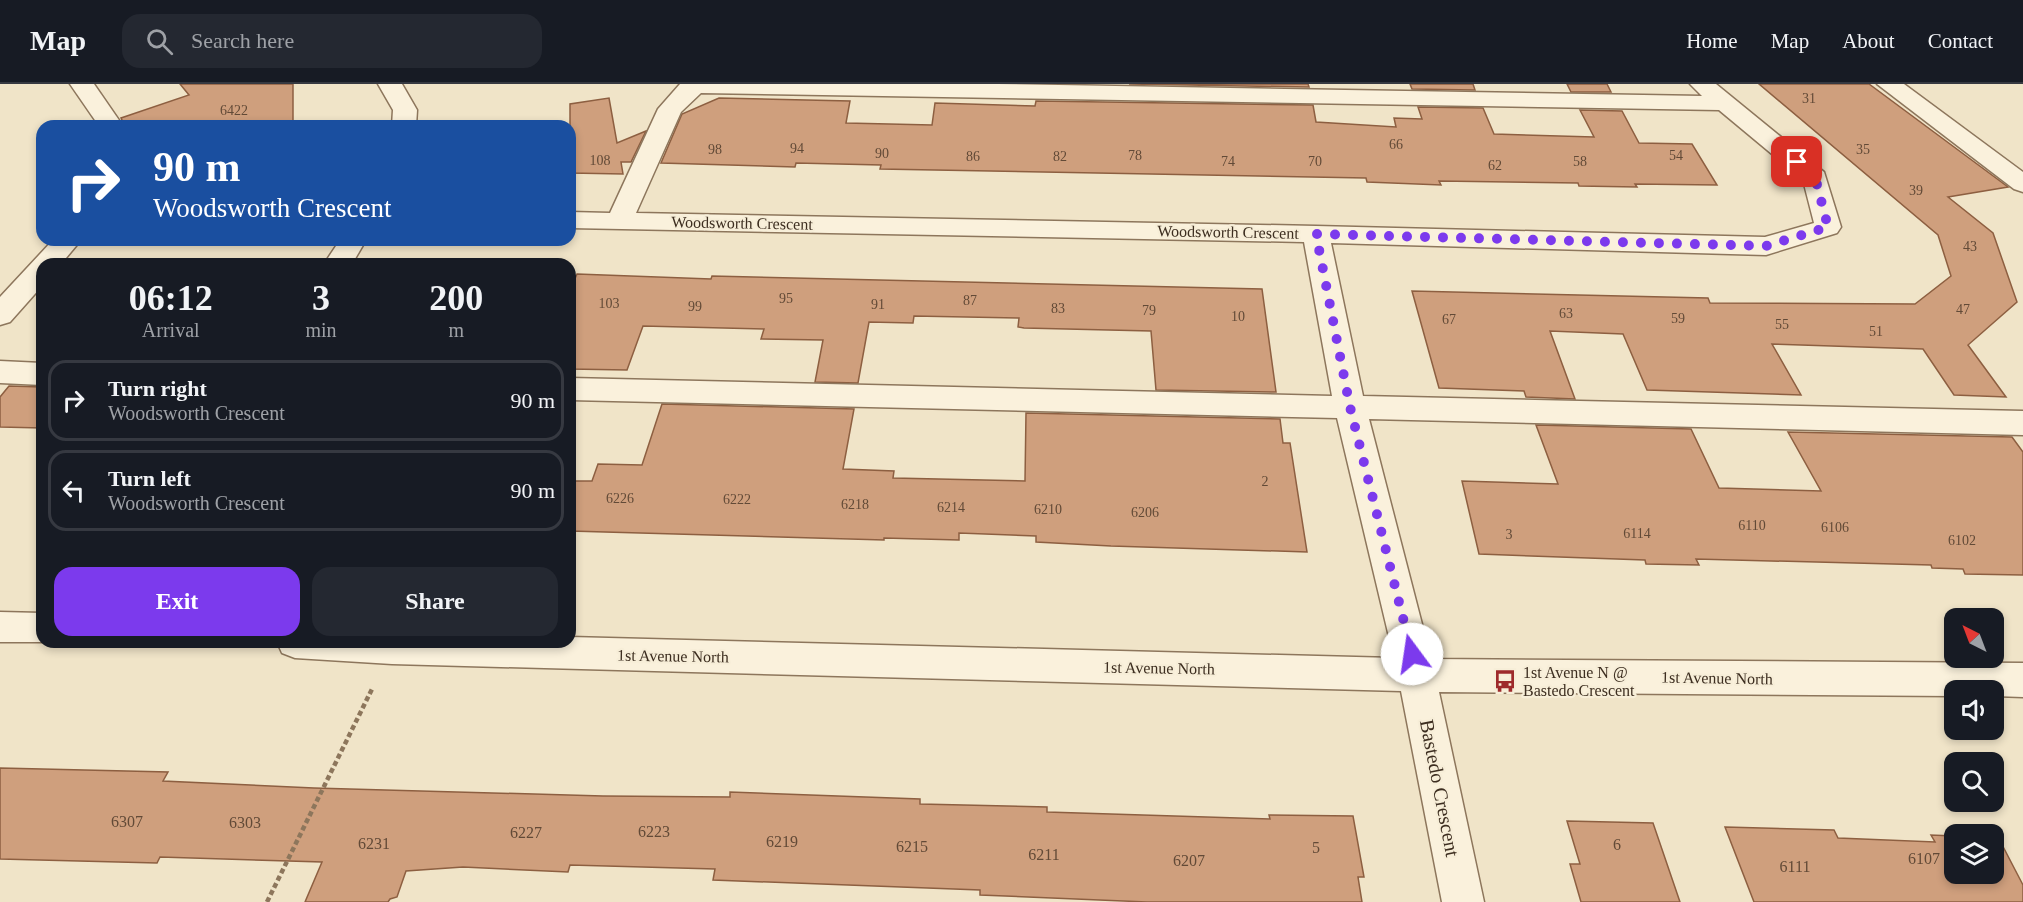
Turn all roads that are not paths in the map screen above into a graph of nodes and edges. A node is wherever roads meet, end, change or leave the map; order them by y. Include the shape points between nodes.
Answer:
1 (82, 84) edge
2 (390, 84) edge
3 (1702, 84) edge
4 (1890, 84) edge
5 (693, 85) edge
6 (1724, 103) junction
7 (107, 120) edge
8 (404, 120) edge
9 (2023, 184) edge
10 (576, 220) edge
11 (619, 221) junction
12 (1316, 234) junction
13 (62, 246) edge
14 (52, 258) edge
15 (36, 276) edge
16 (0, 315) edge
17 (0, 372) edge
18 (36, 374) edge
19 (576, 389) edge
20 (1350, 407) junction
21 (2023, 423) edge
22 (0, 627) edge
23 (36, 628) edge
24 (392, 648) edge
25 (1417, 675) junction
26 (2023, 680) edge
27 (1462, 902) edge

1 - 7 street
2 - 8 street via 405,110
3 - 6 street, Woodsworth Crescent
4 - 9 street
5 - 6 street
5 - 11 street via 670,109
6 - 12 street, Woodsworth Crescent via 1815,177 1828,227 1766,246
10 - 11 street, Woodsworth Crescent
11 - 12 street, Woodsworth Crescent
12 - 20 street, Bastedo Crescent
13 - 14 street
15 - 16 street
17 - 18 street
19 - 20 street
20 - 21 street
20 - 25 street, Bastedo Crescent
22 - 23 street
24 - 25 street, 1st Avenue North
25 - 26 street, 1st Avenue North
25 - 27 street, Bastedo Crescent

